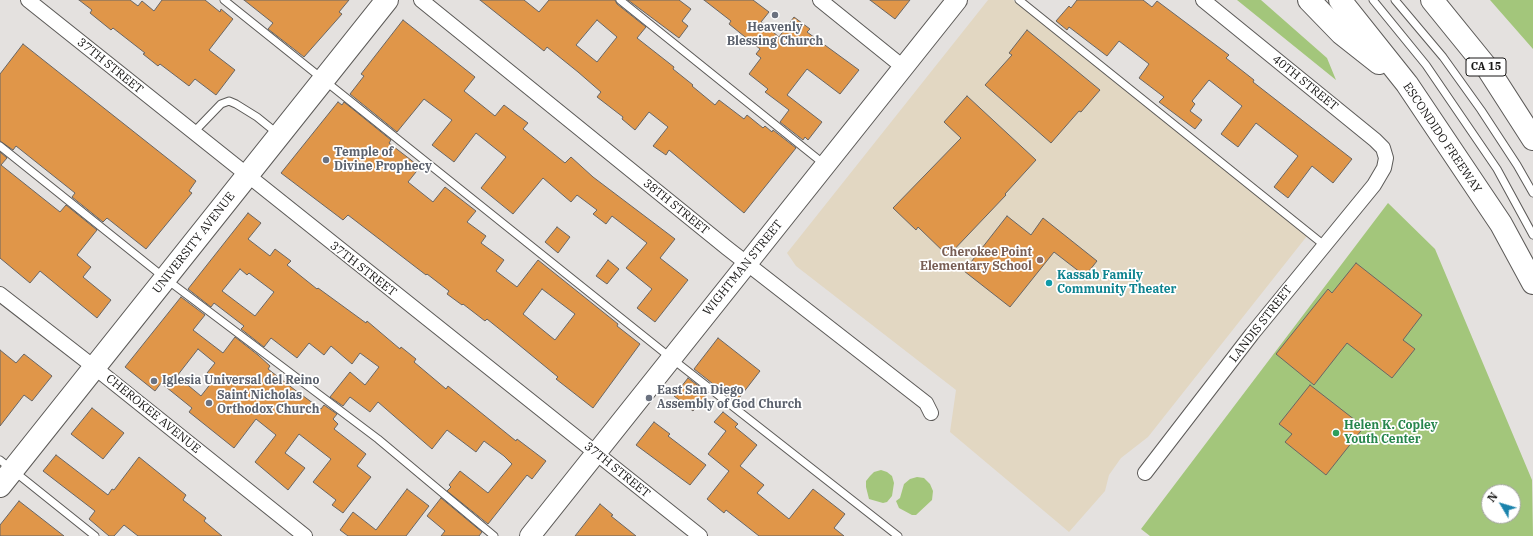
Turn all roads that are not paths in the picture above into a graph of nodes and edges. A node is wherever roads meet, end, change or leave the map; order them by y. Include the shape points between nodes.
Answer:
1 (28, 0) edge
2 (224, 0) edge
3 (387, 0) edge
4 (421, 0) edge
5 (620, 0) edge
6 (820, 0) edge
7 (957, 0) edge
8 (1019, 0) edge
9 (1203, 0) edge
10 (1309, 0) edge
11 (1340, 0) edge
12 (1373, 0) edge
13 (1395, 0) edge
14 (1432, 0) edge
15 (904, 67) junction
16 (324, 80) junction
17 (1406, 84) junction
18 (193, 133) junction
19 (280, 135) junction
20 (1533, 139) edge
21 (0, 146) edge
22 (825, 165) junction
23 (247, 176) junction
24 (1380, 177) joint
25 (1533, 193) edge
26 (1533, 235) edge
27 (1324, 245) junction
28 (747, 263) junction
29 (166, 279) junction
30 (1533, 283) edge
31 (0, 294) edge
32 (672, 358) junction
33 (94, 367) junction
34 (931, 413) dead end
35 (596, 453) junction
36 (4, 472) edge
37 (1145, 473) dead end
38 (95, 536) edge
39 (305, 536) edge
40 (494, 536) edge
41 (530, 536) edge
42 (700, 536) edge
43 (898, 536) edge

1 - 18 street, 37TH STREET
2 - 16 lane
3 - 16 main road, UNIVERSITY AVENUE
4 - 28 street, 38TH STREET
5 - 22 lane
6 - 15 street
7 - 15 main road, WIGHTMAN STREET
8 - 27 lane
9 - 24 street, 40TH STREET via 1383,148 1386,158
10 - 17 main road via 1341,33
11 - 17 main road, ESCONDIDO FREEWAY
12 - 26 lane via 1426,65 1497,169
13 - 25 lane via 1443,57 1481,110
14 - 20 main road, CA 15 via 1488,69
15 - 22 main road, WIGHTMAN STREET
16 - 19 main road, UNIVERSITY AVENUE
16 - 32 lane
17 - 30 main road, ESCONDIDO FREEWAY via 1501,224
18 - 19 lane via 221,104 229,101
18 - 23 street, 37TH STREET
19 - 23 main road, UNIVERSITY AVENUE
21 - 29 lane
22 - 28 main road, WIGHTMAN STREET
23 - 29 main road, UNIVERSITY AVENUE
23 - 35 street, 37TH STREET
24 - 27 street, LANDIS STREET
27 - 37 street, LANDIS STREET
28 - 32 main road, WIGHTMAN STREET
28 - 34 street, 38TH STREET via 926,404
29 - 33 main road, UNIVERSITY AVENUE
29 - 40 lane via 378,439
31 - 33 street, CHEROKEE AVENUE
32 - 35 main road, WIGHTMAN STREET
32 - 43 lane
33 - 36 main road, UNIVERSITY AVENUE
33 - 39 street, CHEROKEE AVENUE
35 - 41 main road, WIGHTMAN STREET
35 - 42 street, 37TH STREET
36 - 38 lane

